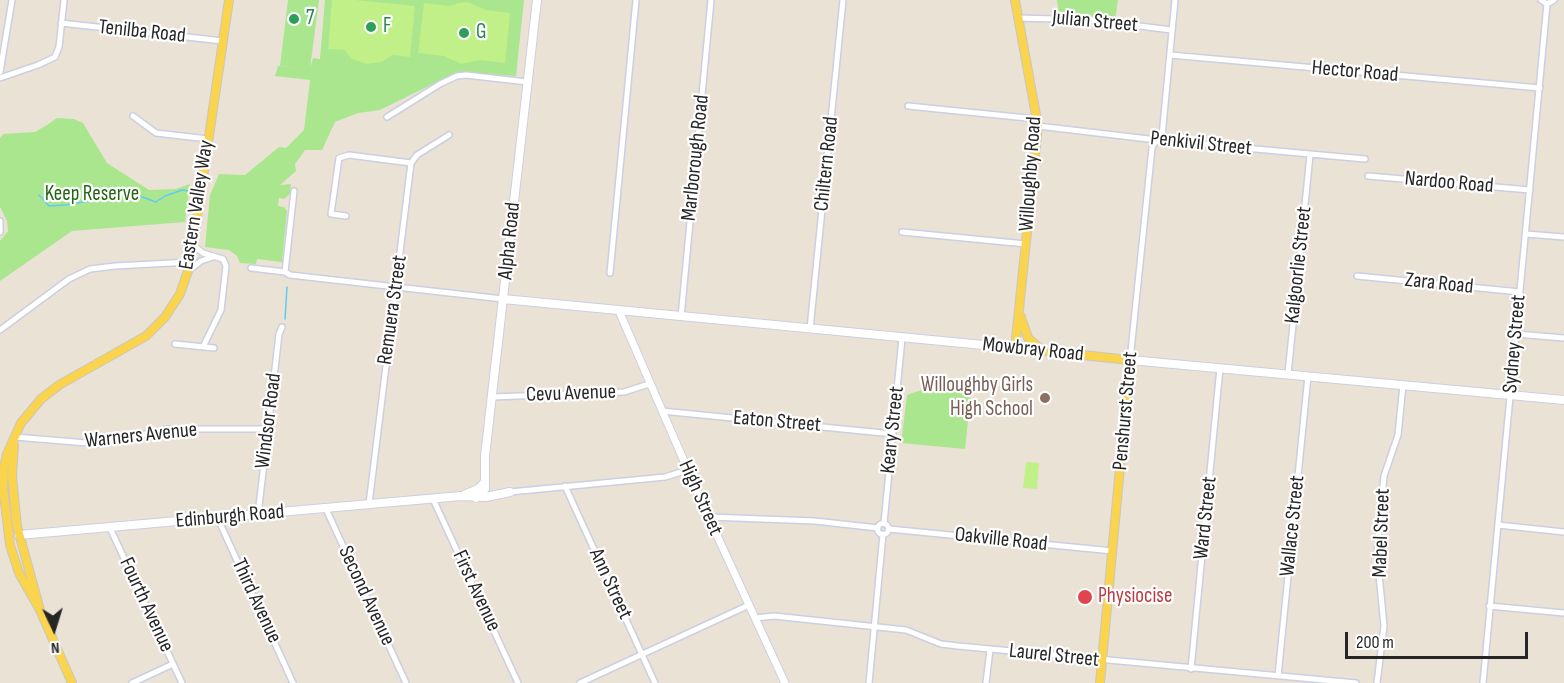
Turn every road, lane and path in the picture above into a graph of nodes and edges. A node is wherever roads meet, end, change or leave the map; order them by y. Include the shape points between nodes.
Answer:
1 (12, 0) edge
2 (64, 0) edge
3 (228, 0) edge
4 (537, 0) edge
5 (636, 0) edge
6 (711, 0) edge
7 (843, 0) edge
8 (1015, 0) edge
9 (1175, 0) edge
10 (1541, 0) edge
11 (1554, 0) edge
12 (1547, 4) junction
13 (1018, 18) junction
14 (61, 23) junction
15 (1172, 30) junction
16 (223, 41) junction
17 (1170, 55) junction
18 (0, 72) edge
19 (0, 78) edge
20 (527, 82) junction
21 (1540, 88) junction
22 (908, 106) dead end
23 (133, 116) dead end
24 (387, 117) dead end
25 (1038, 122) junction
26 (449, 135) dead end
27 (208, 139) junction
28 (1157, 140) junction
29 (1310, 155) junction
30 (1365, 159) dead end
31 (411, 163) junction
32 (1368, 176) dead end
33 (1530, 190) junction
34 (294, 191) dead end
35 (346, 216) dead end
36 (0, 221) edge
37 (0, 232) edge
38 (902, 232) dead end
39 (1526, 234) junction
40 (1564, 237) edge
41 (1026, 244) junction
42 (193, 246) junction
43 (215, 257) junction
44 (190, 262) junction
45 (251, 268) dead end
46 (188, 272) junction
47 (285, 272) junction
48 (610, 273) dead end
49 (1357, 276) dead end
50 (397, 288) junction
51 (1520, 291) junction
52 (503, 299) junction
53 (619, 310) junction
54 (1019, 312) junction
55 (681, 316) junction
56 (282, 327) dead end
57 (810, 329) junction
58 (0, 330) edge
59 (1516, 334) junction
60 (902, 338) junction
61 (1564, 338) edge
62 (175, 344) dead end
63 (203, 347) junction
64 (214, 348) dead end
65 (1015, 348) junction
66 (1046, 352) junction
67 (1130, 360) junction
68 (1220, 368) junction
69 (1288, 374) junction
70 (1308, 376) junction
71 (649, 384) junction
72 (1403, 385) junction
73 (1511, 394) junction
74 (492, 397) junction
75 (1564, 400) edge
76 (662, 411) junction
77 (267, 429) junction
78 (893, 434) junction
79 (15, 437) junction
80 (688, 470) junction
81 (485, 482) junction
82 (565, 486) junction
83 (498, 492) junction
84 (510, 492) junction
85 (464, 495) junction
86 (479, 495) junction
87 (434, 499) junction
88 (369, 504) junction
89 (326, 508) junction
90 (258, 515) junction
91 (709, 517) junction
92 (218, 519) junction
93 (884, 523) junction
94 (1498, 525) junction
95 (110, 528) junction
96 (878, 528) junction
97 (889, 529) junction
98 (1564, 532) edge
99 (883, 534) junction
100 (19, 535) junction
101 (4, 536) edge
102 (1113, 551) junction
103 (749, 605) junction
104 (1489, 606) junction
105 (40, 610) junction
106 (1564, 613) edge
107 (755, 618) junction
108 (873, 627) junction
109 (990, 650) junction
110 (642, 654) junction
111 (1102, 661) junction
112 (173, 664) junction
113 (1191, 669) junction
114 (1278, 676) junction
115 (72, 683) edge
116 (132, 683) edge
117 (182, 683) edge
118 (293, 683) edge
119 (406, 683) edge
120 (518, 683) edge
121 (580, 683) edge
122 (655, 683) edge
123 (785, 683) edge
124 (869, 683) edge
125 (986, 683) edge
126 (1100, 683) edge
127 (1356, 683) edge
128 (1377, 683) edge
129 (1482, 683) edge

1 - 18 street
2 - 14 street
3 - 16 main road, Eastern Valley Way
4 - 20 main road, Alpha Road
5 - 48 street
6 - 55 street, Marlborough Road
7 - 57 street, Chiltern Road
8 - 13 main road, Willoughby Road
9 - 15 street, Penshurst Street
10 - 12 street
11 - 12 street
12 - 21 street, Sydney Street
13 - 15 street, Julian Street via 1090,20
13 - 25 main road, Willoughby Road
14 - 16 street, Tenilba Road
14 - 19 street via 58,50 53,58
15 - 17 street, Penshurst Street
16 - 27 main road, Eastern Valley Way
17 - 21 street, Hector Road
17 - 28 street, Penshurst Street via 1162,135
20 - 24 street via 457,76
20 - 52 main road, Alpha Road
21 - 33 street, Sydney Street
22 - 25 street, Penkivil Street
23 - 27 street via 156,133
25 - 28 street, Penkivil Street
25 - 41 main road, Willoughby Road
26 - 31 street
27 - 42 main road, Eastern Valley Way
28 - 29 street, Penkivil Street
28 - 67 street, Penshurst Street via 1152,148
29 - 30 street, Penkivil Street
29 - 69 street, Kalgoorlie Street
31 - 35 street via 349,155 339,158 331,214
31 - 50 street, Remuera Street
32 - 33 street, Nardoo Road
33 - 39 street, Sydney Street
34 - 47 street
36 - 37 street
38 - 41 street
39 - 40 street
39 - 51 street, Sydney Street
41 - 54 main road, Willoughby Road
42 - 43 street
42 - 44 main road, Eastern Valley Way
43 - 46 street via 201,261
43 - 63 street via 226,262 224,290 219,314
44 - 46 main road, Eastern Valley Way
44 - 58 street via 90,269 69,279
45 - 47 street
46 - 79 main road, Eastern Valley Way via 175,303 156,326 130,346 46,394 27,414
47 - 50 street
49 - 51 street, Zara Road
50 - 52 street
50 - 88 street, Remuera Street
51 - 59 street, Sydney Street
52 - 53 main road, Mowbray Road
52 - 74 main road, Alpha Road
53 - 55 main road, Mowbray Road
53 - 71 street, High Street
54 - 65 main road, Willoughby Road
54 - 66 main road via 1028,338
55 - 57 main road, Mowbray Road
56 - 77 street, Windsor Road
57 - 60 main road, Mowbray Road
59 - 61 street
59 - 73 street, Sydney Street
60 - 65 main road, Mowbray Road
60 - 78 street, Keary Street
62 - 63 street
63 - 64 street
65 - 66 main road, Mowbray Road
66 - 67 main road, Mowbray Road
67 - 68 main road, Mowbray Road
67 - 102 main road, Penshurst Street
68 - 69 main road, Mowbray Road
68 - 113 street, Ward Street
69 - 70 main road, Mowbray Road
70 - 72 main road, Mowbray Road
70 - 114 street, Wallace Street
71 - 74 street, Cevu Avenue via 624,392
71 - 76 street, High Street
72 - 73 main road, Mowbray Road
72 - 128 street, Mabel Street via 1398,435 1384,476 1377,554 1384,626
73 - 75 main road, Mowbray Road
73 - 94 street, Sydney Street
74 - 81 main road, Alpha Road
76 - 78 street, Eaton Street
76 - 80 street, High Street
77 - 79 street, Warners Avenue via 168,429 99,444
77 - 90 street, Windsor Road
78 - 93 street, Keary Street
79 - 100 main road, Eastern Valley Way via 12,477
79 - 101 main road, Eastern Valley Way via 4,467
80 - 82 street via 665,477
80 - 91 street, High Street
81 - 83 main road via 489,489
81 - 85 main road
81 - 86 main road, Alpha Road
82 - 84 street
82 - 110 street, Ann Street
83 - 84 main road
83 - 86 main road
84 - 86 main road
85 - 86 main road, Edinburgh Road
85 - 87 main road, Edinburgh Road
87 - 88 main road, Edinburgh Road
87 - 120 street, First Avenue
88 - 89 main road, Edinburgh Road
89 - 90 main road, Edinburgh Road
89 - 119 street, Second Avenue
90 - 92 main road, Edinburgh Road
91 - 96 street
91 - 103 street, High Street
92 - 95 main road, Edinburgh Road
92 - 118 street, Third Avenue
93 - 96 street
93 - 97 street
94 - 98 street
94 - 104 street, Sydney Street
95 - 100 main road, Edinburgh Road
95 - 112 street, Fourth Avenue
96 - 99 street
97 - 99 street
97 - 102 street, Oakville Road
99 - 108 street
100 - 101 street, Edinburgh Road
100 - 105 main road, Eastern Valley Way
101 - 105 main road, Eastern Valley Way
102 - 111 main road, Penshurst Street
103 - 107 street, High Street
103 - 110 street
104 - 106 street
104 - 129 street, Sydney Street
105 - 115 main road, Eastern Valley Way
107 - 108 street, Laurel Street
107 - 123 street, High Street
108 - 109 street, Laurel Street via 908,631 941,644
108 - 124 street
109 - 111 street, Laurel Street
109 - 125 street
110 - 121 street
110 - 122 street, Ann Street
111 - 113 street, Laurel Street
111 - 126 main road, Penshurst Street
112 - 116 street
112 - 117 street, Fourth Avenue
113 - 114 street, Laurel Street
114 - 127 street, Laurel Street

